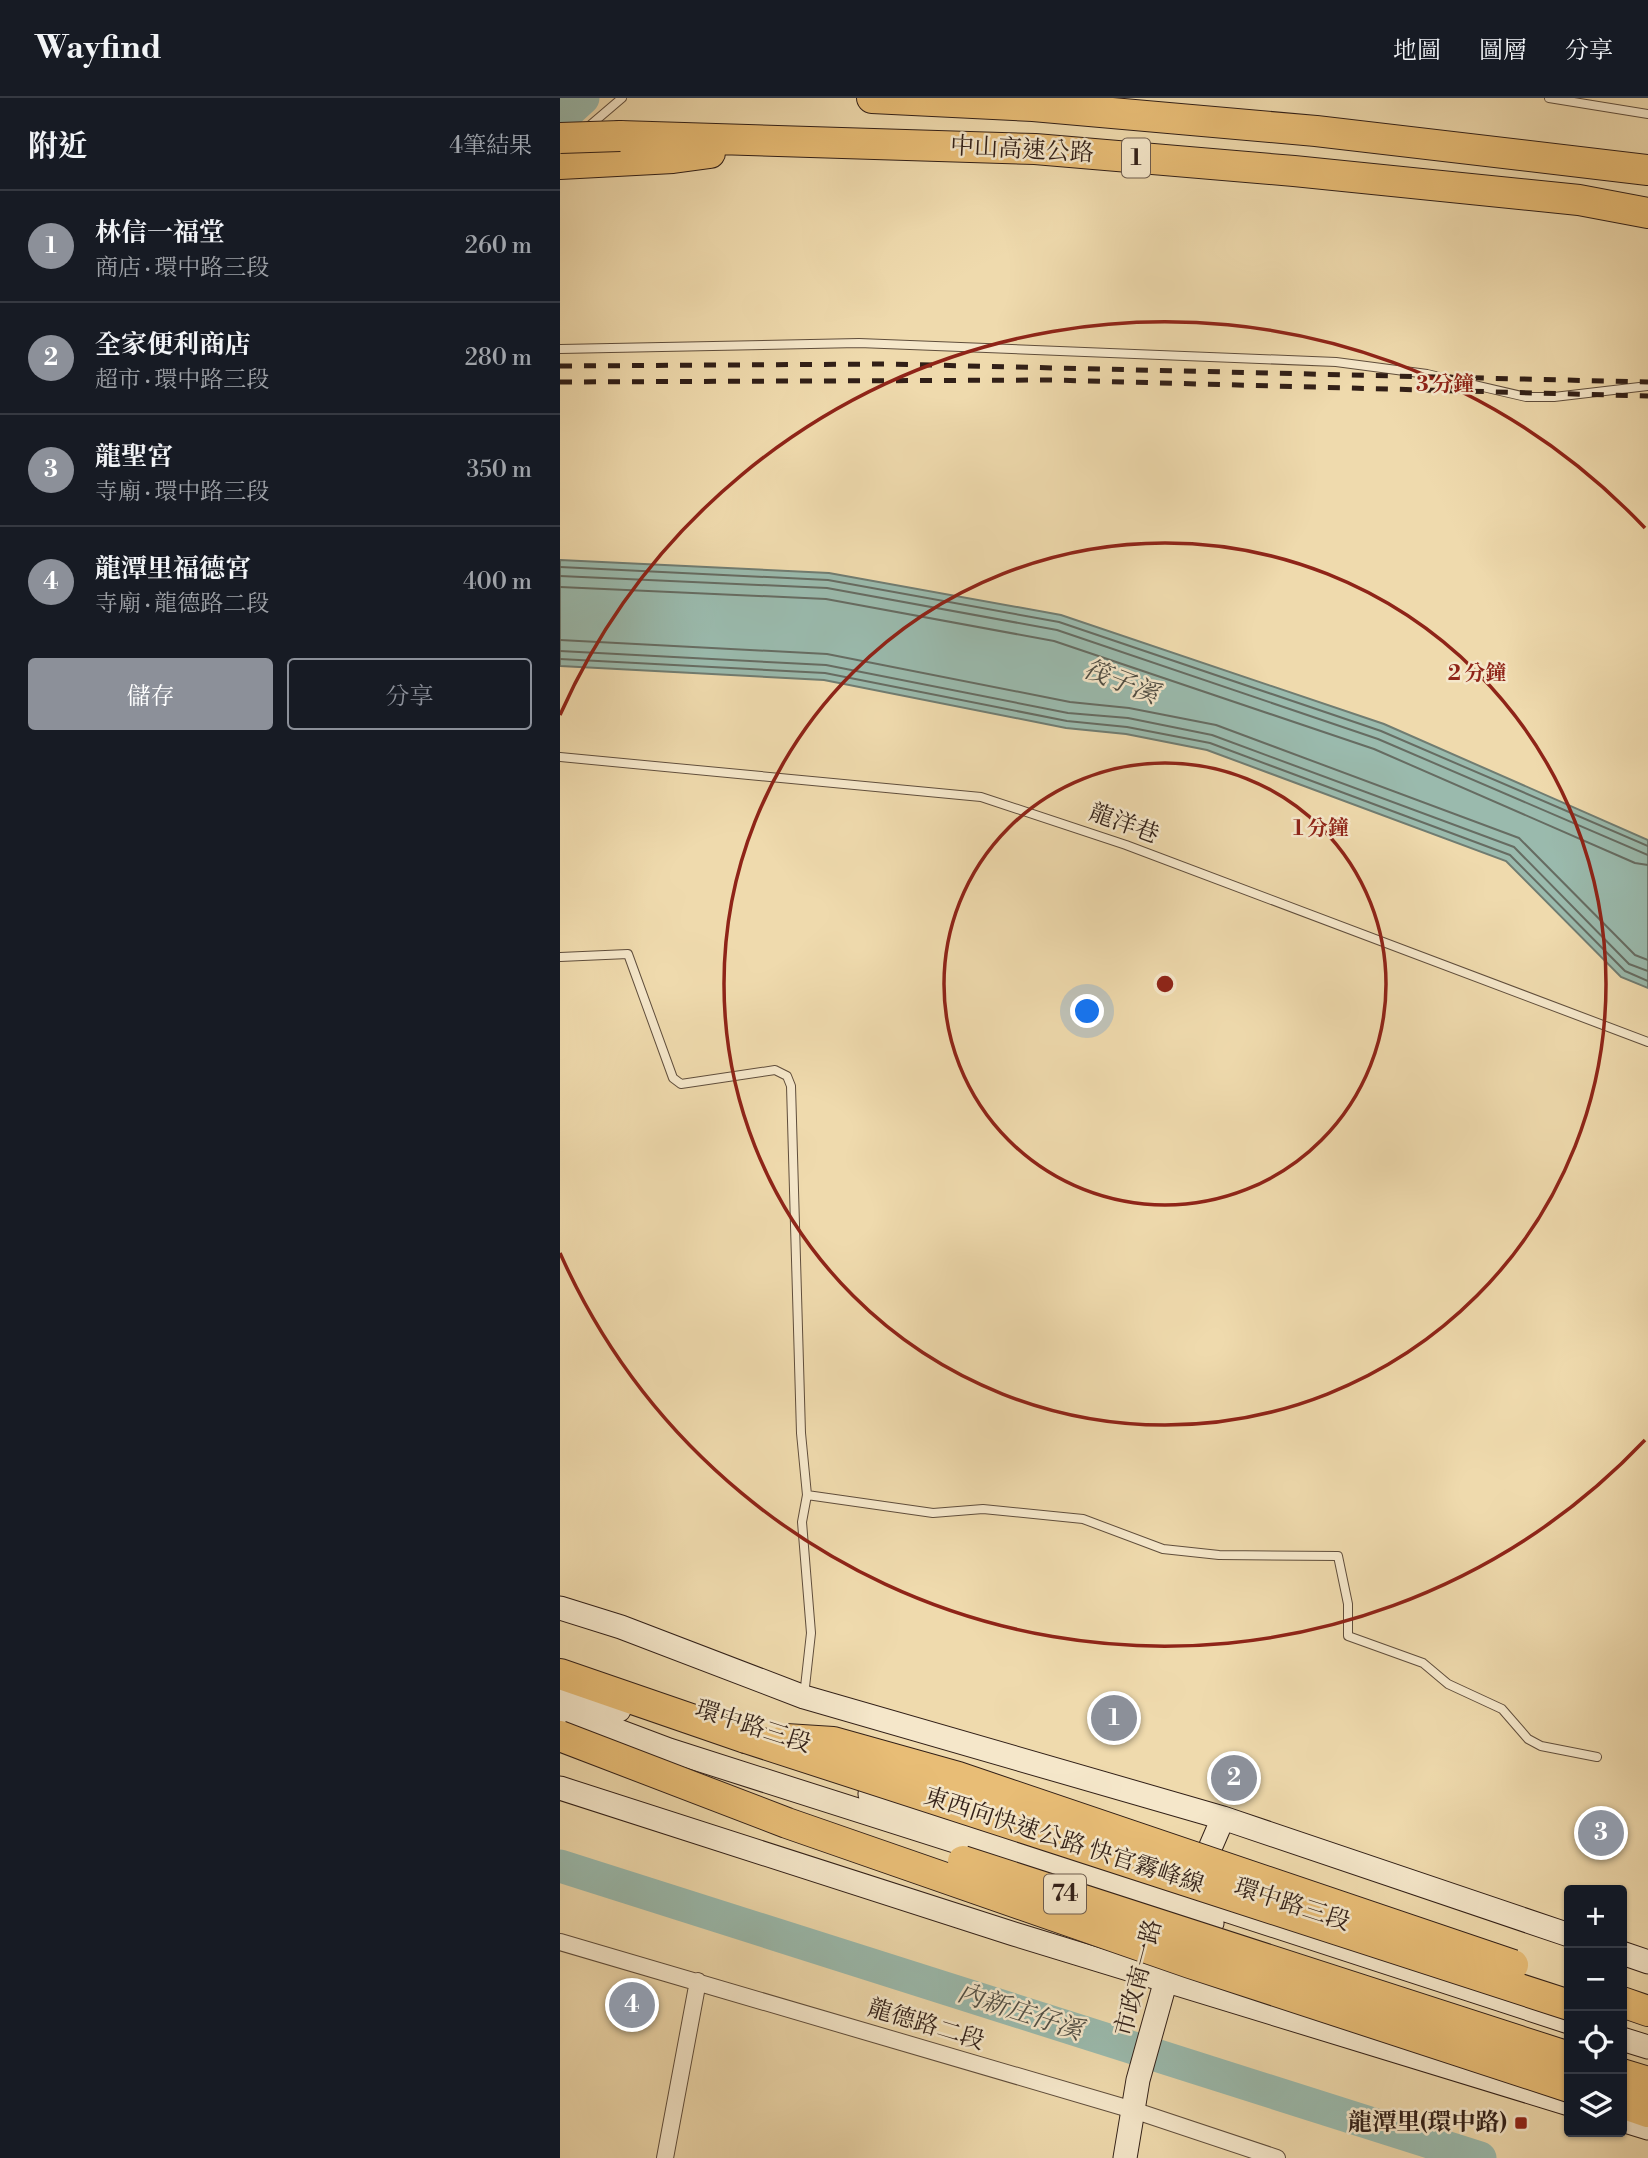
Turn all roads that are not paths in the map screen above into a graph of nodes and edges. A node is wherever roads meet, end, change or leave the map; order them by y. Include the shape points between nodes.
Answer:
1 (622, 98) edge
2 (872, 98) edge
3 (1549, 98) edge
4 (1648, 114) edge
5 (560, 138) edge
6 (789, 140) junction
7 (560, 152) edge
8 (560, 164) edge
9 (1648, 170) edge
10 (1648, 213) edge
11 (560, 349) edge
12 (1648, 386) edge
13 (560, 757) edge
14 (560, 957) edge
15 (1648, 1042) edge
16 (807, 1495) junction
17 (560, 1608) edge
18 (560, 1674) edge
19 (560, 1690) edge
20 (804, 1697) junction
21 (560, 1709) edge
22 (560, 1734) edge
23 (746, 1738) junction
24 (1597, 1757) dead end
25 (560, 1788) edge
26 (1223, 1818) junction
27 (1186, 1907) junction
28 (1564, 1933) edge
29 (560, 1942) edge
30 (1627, 1955) edge
31 (1648, 1962) edge
32 (698, 1981) junction
33 (1166, 1981) junction
34 (1564, 1982) edge
35 (1564, 2003) edge
36 (1627, 2004) edge
37 (1648, 2011) edge
38 (1564, 2020) edge
39 (1627, 2024) edge
40 (1648, 2030) edge
41 (1564, 2036) edge
42 (1627, 2041) edge
43 (1648, 2047) edge
44 (1564, 2055) edge
45 (1627, 2057) edge
46 (1648, 2063) edge
47 (1627, 2076) edge
48 (1648, 2082) edge
49 (1564, 2085) edge
50 (1564, 2102) edge
51 (1627, 2106) edge
52 (1133, 2110) junction
53 (1648, 2112) edge
54 (1627, 2122) edge
55 (1648, 2128) edge
56 (665, 2158) edge
57 (1125, 2158) edge
58 (1277, 2158) edge

1 - 7 lane
2 - 9 highway, 中山高速公路 / 1 via 1033,106 1316,131
3 - 4 lane
5 - 6 highway, 中山高速公路 / 1, bridge
6 - 8 highway via 673,158
6 - 10 highway, 中山高速公路 / 1 via 1035,149 1579,201
11 - 12 lane via 859,343 1336,362 1427,374 1526,397
13 - 15 lane, 龍洋巷 via 981,797 1126,845
14 - 16 lane via 628,954 673,1079 681,1084 775,1070 787,1076 793,1098 801,1433
16 - 20 lane via 802,1522 811,1633
16 - 24 lane via 933,1513 983,1509 1083,1519 1163,1549 1219,1555 1338,1556 1348,1636 1423,1662 1448,1684 1502,1709 1528,1740
17 - 20 street, 環中路三段
18 - 23 highway, 東西向快速公路 快官霧峰線 / 74
19 - 27 street, 環中路三段
20 - 26 street, 環中路三段
21 - 27 street, 環中路三段 via 669,1750
22 - 44 highway, 東西向快速公路 快官霧峰線 / 74, bridge
22 - 49 highway, bridge via 811,1831 1190,1963
23 - 34 highway, bridge via 833,1742 958,1777
23 - 35 highway, 東西向快速公路 快官霧峰線 / 74, bridge
25 - 33 street
26 - 27 street, 市政南一路
26 - 28 street, 環中路三段
27 - 33 street, 市政南一路
27 - 38 street, 環中路三段
27 - 41 street, 環中路三段
29 - 32 street, 龍德路二段
30 - 31 street
32 - 52 street, 龍德路二段
32 - 56 street
33 - 50 street
33 - 52 street, 市政南一路
36 - 37 highway
39 - 40 highway
42 - 43 street
45 - 46 street
47 - 48 highway
51 - 53 highway
52 - 57 street, 市政南一路
52 - 58 street, 龍德路二段
54 - 55 street

